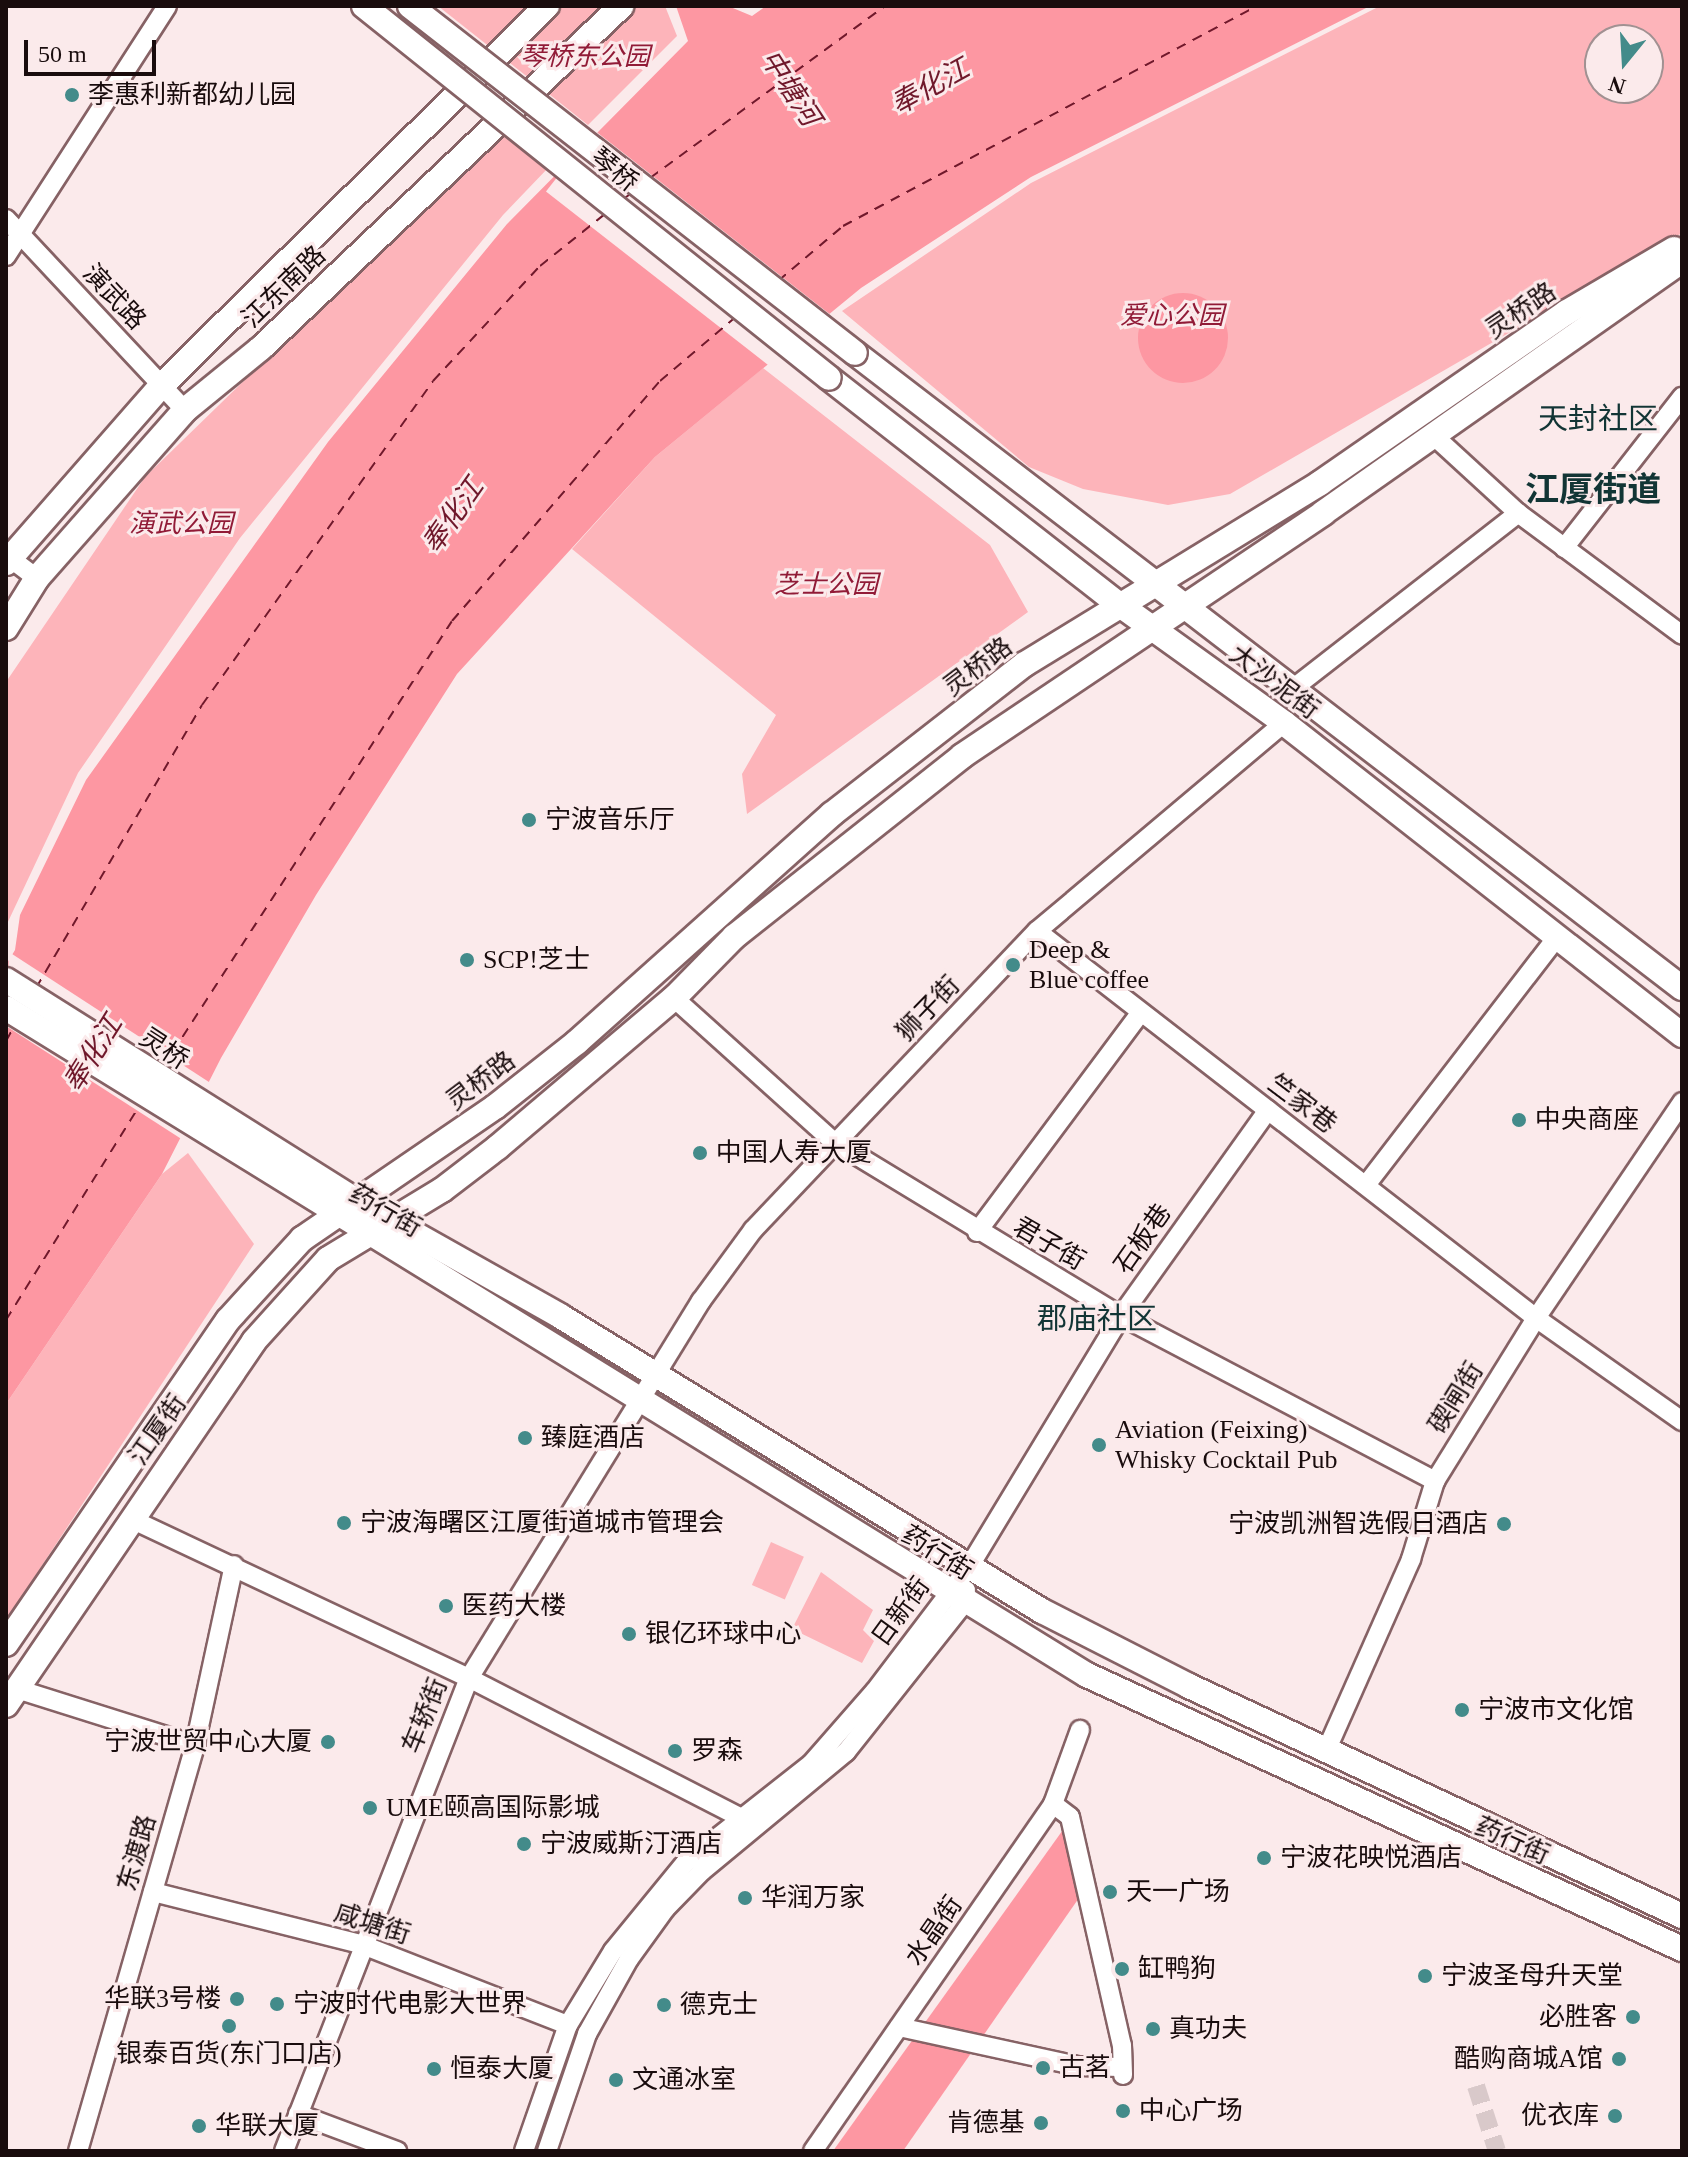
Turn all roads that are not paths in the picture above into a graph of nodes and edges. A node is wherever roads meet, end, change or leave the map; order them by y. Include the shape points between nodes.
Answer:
1 (167, 6) edge
2 (364, 6) edge
3 (410, 6) edge
4 (547, 6) edge
5 (622, 6) edge
6 (6, 219) edge
7 (20, 235) junction
8 (1682, 245) edge
9 (6, 256) edge
10 (1682, 261) edge
11 (855, 353) joint
12 (829, 378) joint
13 (162, 385) junction
14 (1682, 397) edge
15 (185, 410) junction
16 (1434, 436) junction
17 (1518, 513) junction
18 (1564, 548) junction
19 (7, 558) edge
20 (37, 578) junction
21 (1153, 584) junction
22 (1120, 605) junction
23 (1183, 607) junction
24 (6, 628) edge
25 (1152, 628) junction
26 (1682, 635) edge
27 (1291, 690) junction
28 (1284, 723) junction
29 (1037, 931) junction
30 (1555, 940) junction
31 (6, 980) edge
32 (1682, 988) edge
33 (674, 998) junction
34 (6, 1008) edge
35 (1141, 1012) junction
36 (1682, 1035) edge
37 (1682, 1102) edge
38 (1268, 1110) junction
39 (206, 1122) junction
40 (833, 1141) junction
41 (1366, 1185) junction
42 (358, 1202) junction
43 (337, 1216) junction
44 (390, 1220) junction
45 (977, 1232) junction
46 (367, 1233) junction
47 (1121, 1316) junction
48 (1536, 1318) junction
49 (653, 1373) junction
50 (639, 1397) junction
51 (1682, 1421) edge
52 (1435, 1481) junction
53 (131, 1519) junction
54 (234, 1565) junction
55 (969, 1567) junction
56 (955, 1598) junction
57 (6, 1644) edge
58 (469, 1678) junction
59 (10, 1696) edge
60 (1080, 1730) dead end
61 (195, 1745) junction
62 (1327, 1749) junction
63 (1053, 1804) junction
64 (740, 1817) junction
65 (153, 1892) junction
66 (1682, 1916) edge
67 (360, 1944) junction
68 (1682, 1949) edge
69 (568, 2025) junction
70 (908, 2029) junction
71 (298, 2114) junction
72 (78, 2151) edge
73 (284, 2151) edge
74 (397, 2151) edge
75 (524, 2151) edge
76 (547, 2151) edge
77 (813, 2151) edge

1 - 7 street
2 - 12 main road, 琴桥, bridge
3 - 11 main road, 琴桥, bridge
4 - 13 main road, 江东南路
5 - 15 main road, 江东南路 via 261,348
6 - 7 street, 演武路
7 - 9 street
7 - 13 street, 演武路
8 - 21 main road, 灵桥路 via 1567,312 1320,483
10 - 16 main road, 灵桥路
11 - 21 main road, 大沙泥街
12 - 22 main road, 大沙泥街
13 - 15 street, 演武路
13 - 19 main road, 江东南路
14 - 18 street
15 - 20 main road, 江东南路
16 - 17 street
16 - 23 main road, 灵桥路
17 - 18 street
17 - 27 street
18 - 26 street
19 - 20 street
20 - 24 main road, 江东南路
21 - 22 main road, 灵桥路
21 - 23 main road, 大沙泥街
22 - 25 main road, 大沙泥街
22 - 42 main road, 灵桥路 via 1025,664 832,814 577,1042 495,1107
23 - 25 main road, 灵桥路
23 - 27 main road, 大沙泥街
25 - 28 main road, 大沙泥街
25 - 33 main road, 灵桥路 via 962,756 860,833 734,937
27 - 32 main road, 大沙泥街
28 - 29 street, 狮子街
28 - 30 main road, 大沙泥街
29 - 35 street, 竺家巷
29 - 40 street, 狮子街
30 - 36 main road, 大沙泥街
30 - 41 street
31 - 39 main road, 灵桥
33 - 40 street, 君子街
33 - 44 main road, 灵桥路 via 498,1147 442,1190
34 - 39 main road, 灵桥
35 - 38 street, 竺家巷
35 - 45 street
37 - 48 street, 碶闸街
38 - 41 street, 竺家巷
38 - 47 street, 石板巷
39 - 42 main road, 药行街
39 - 43 main road, 药行街
40 - 45 street, 君子街
40 - 49 street, 狮子街 via 753,1230
41 - 48 street, 竺家巷
42 - 43 main road, 江厦街
42 - 44 main road, 药行街
43 - 46 main road, 药行街
43 - 57 main road, 江厦街 via 283,1256 228,1320
44 - 46 main road, 江厦街
44 - 49 main road, 药行街
45 - 47 street, 君子街
46 - 50 main road, 药行街
46 - 53 main road, 江厦街 via 331,1257 290,1297
47 - 52 street, 君子街
47 - 55 street, 石板巷
48 - 51 street, 竺家巷
48 - 52 street, 碶闸街
49 - 50 street, 车轿街
49 - 55 main road, 药行街
50 - 56 main road, 药行街
50 - 58 street, 车轿街
52 - 62 street, 碶闸街 via 1411,1559
53 - 54 street
53 - 59 main road, 江厦街
54 - 58 street
54 - 61 street, 东渡路
55 - 56 street, 日新街
55 - 62 main road, 药行街 via 1107,1646
56 - 64 street, 日新街 via 833,1742
56 - 68 main road, 药行街 via 1170,1717
56 - 76 street, 日新街 via 846,1752 665,1909 629,1959 587,2034
58 - 64 street
58 - 67 street, 车轿街
59 - 61 street
60 - 63 street, 水晶街
61 - 65 street, 东渡路
62 - 66 main road, 药行街
63 - 70 street, 水晶街
63 - 70 street via 1070,1817 1122,2045 1122,2071
64 - 69 street, 日新街 via 652,1898
65 - 67 street, 咸塘街
65 - 72 street, 东渡路
67 - 69 street, 咸塘街
67 - 71 street, 车轿街
69 - 75 street, 日新街
70 - 77 street, 水晶街
71 - 73 street, 车轿街
71 - 74 street

